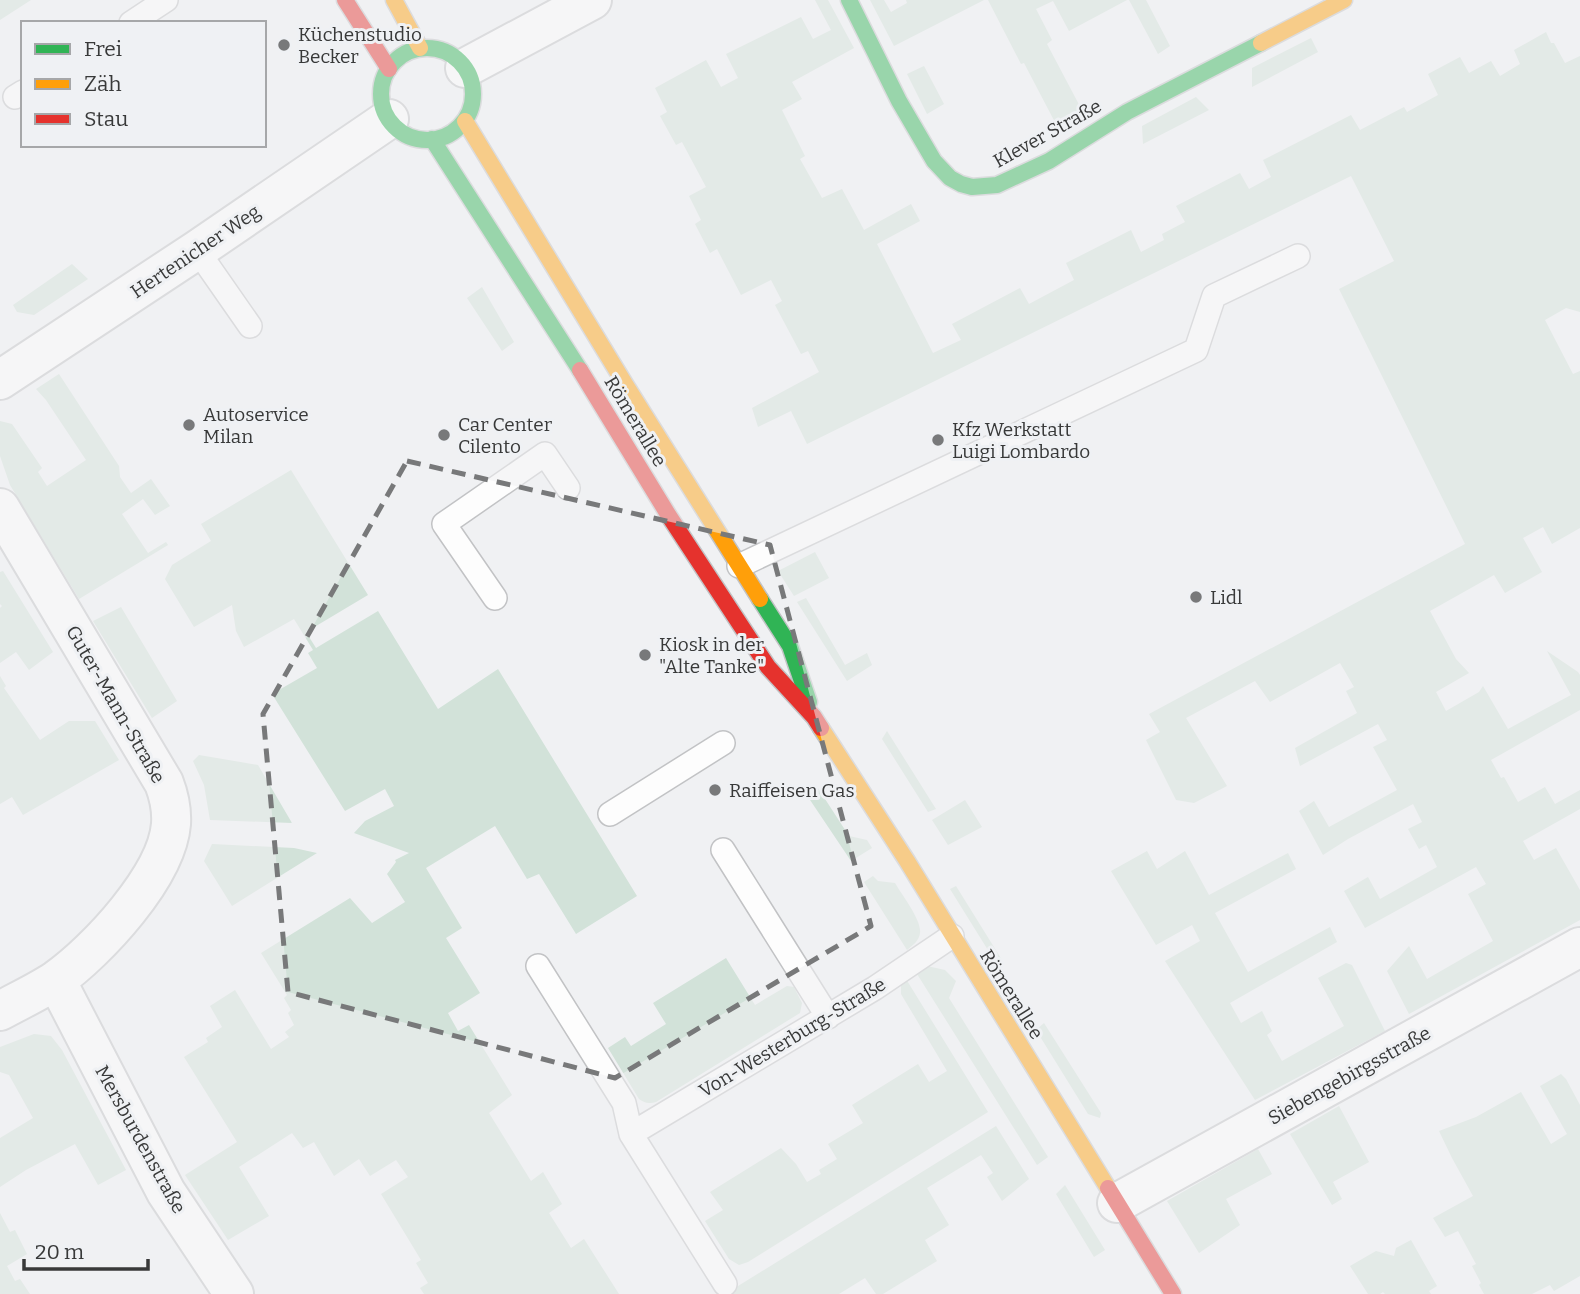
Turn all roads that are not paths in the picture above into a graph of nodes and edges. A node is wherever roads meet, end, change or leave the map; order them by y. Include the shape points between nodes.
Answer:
1 (166, 0) edge
2 (345, 0) edge
3 (394, 0) edge
4 (592, 0) edge
5 (849, 0) edge
6 (1344, 0) edge
7 (134, 21) edge
8 (420, 48) junction
9 (465, 68) junction
10 (389, 69) junction
11 (389, 120) junction
12 (465, 121) junction
13 (432, 139) junction
14 (197, 250) junction
15 (1298, 256) dead end
16 (250, 326) dead end
17 (0, 380) edge
18 (568, 488) dead end
19 (0, 508) edge
20 (739, 566) junction
21 (495, 598) dead end
22 (814, 717) junction
23 (723, 743) dead end
24 (610, 814) dead end
25 (723, 850) dead end
26 (952, 936) junction
27 (1580, 947) edge
28 (538, 966) dead end
29 (56, 980) junction
30 (0, 1011) edge
31 (828, 1017) junction
32 (631, 1134) junction
33 (1117, 1203) junction
34 (725, 1284) dead end
35 (234, 1294) edge
36 (1174, 1294) edge

1 - 7 lane
2 - 10 street
3 - 8 street
4 - 9 street
5 - 6 street, Klever Straße via 934,161 961,184 986,187 1049,161 1127,112
8 - 9 street via 450,54
8 - 10 street
9 - 12 street via 474,94
10 - 11 street via 382,86
11 - 13 street via 413,138
11 - 14 street, Hertenicher Weg
12 - 13 street via 451,134
12 - 20 street, Römerallee
13 - 22 street, Römerallee via 768,667
14 - 16 lane
14 - 17 street, Hertenicher Weg
15 - 20 lane via 1214,296 1196,350
18 - 21 lane via 545,454 444,524
19 - 29 street, Guter-Mann-Straße via 163,783 171,811 162,855 127,913
20 - 22 street, Römerallee via 790,646
22 - 26 street, Römerallee
23 - 24 lane
25 - 31 lane
26 - 31 lane, Von-Westerburg-Straße
26 - 33 street, Römerallee
27 - 33 street, Siebengebirgsstraße
28 - 32 lane via 624,1103
29 - 30 street, Guter-Mann-Straße
29 - 35 street, Mersburdenstraße via 166,1192
31 - 32 lane, Von-Westerburg-Straße
32 - 34 lane
33 - 36 street, Römerallee

